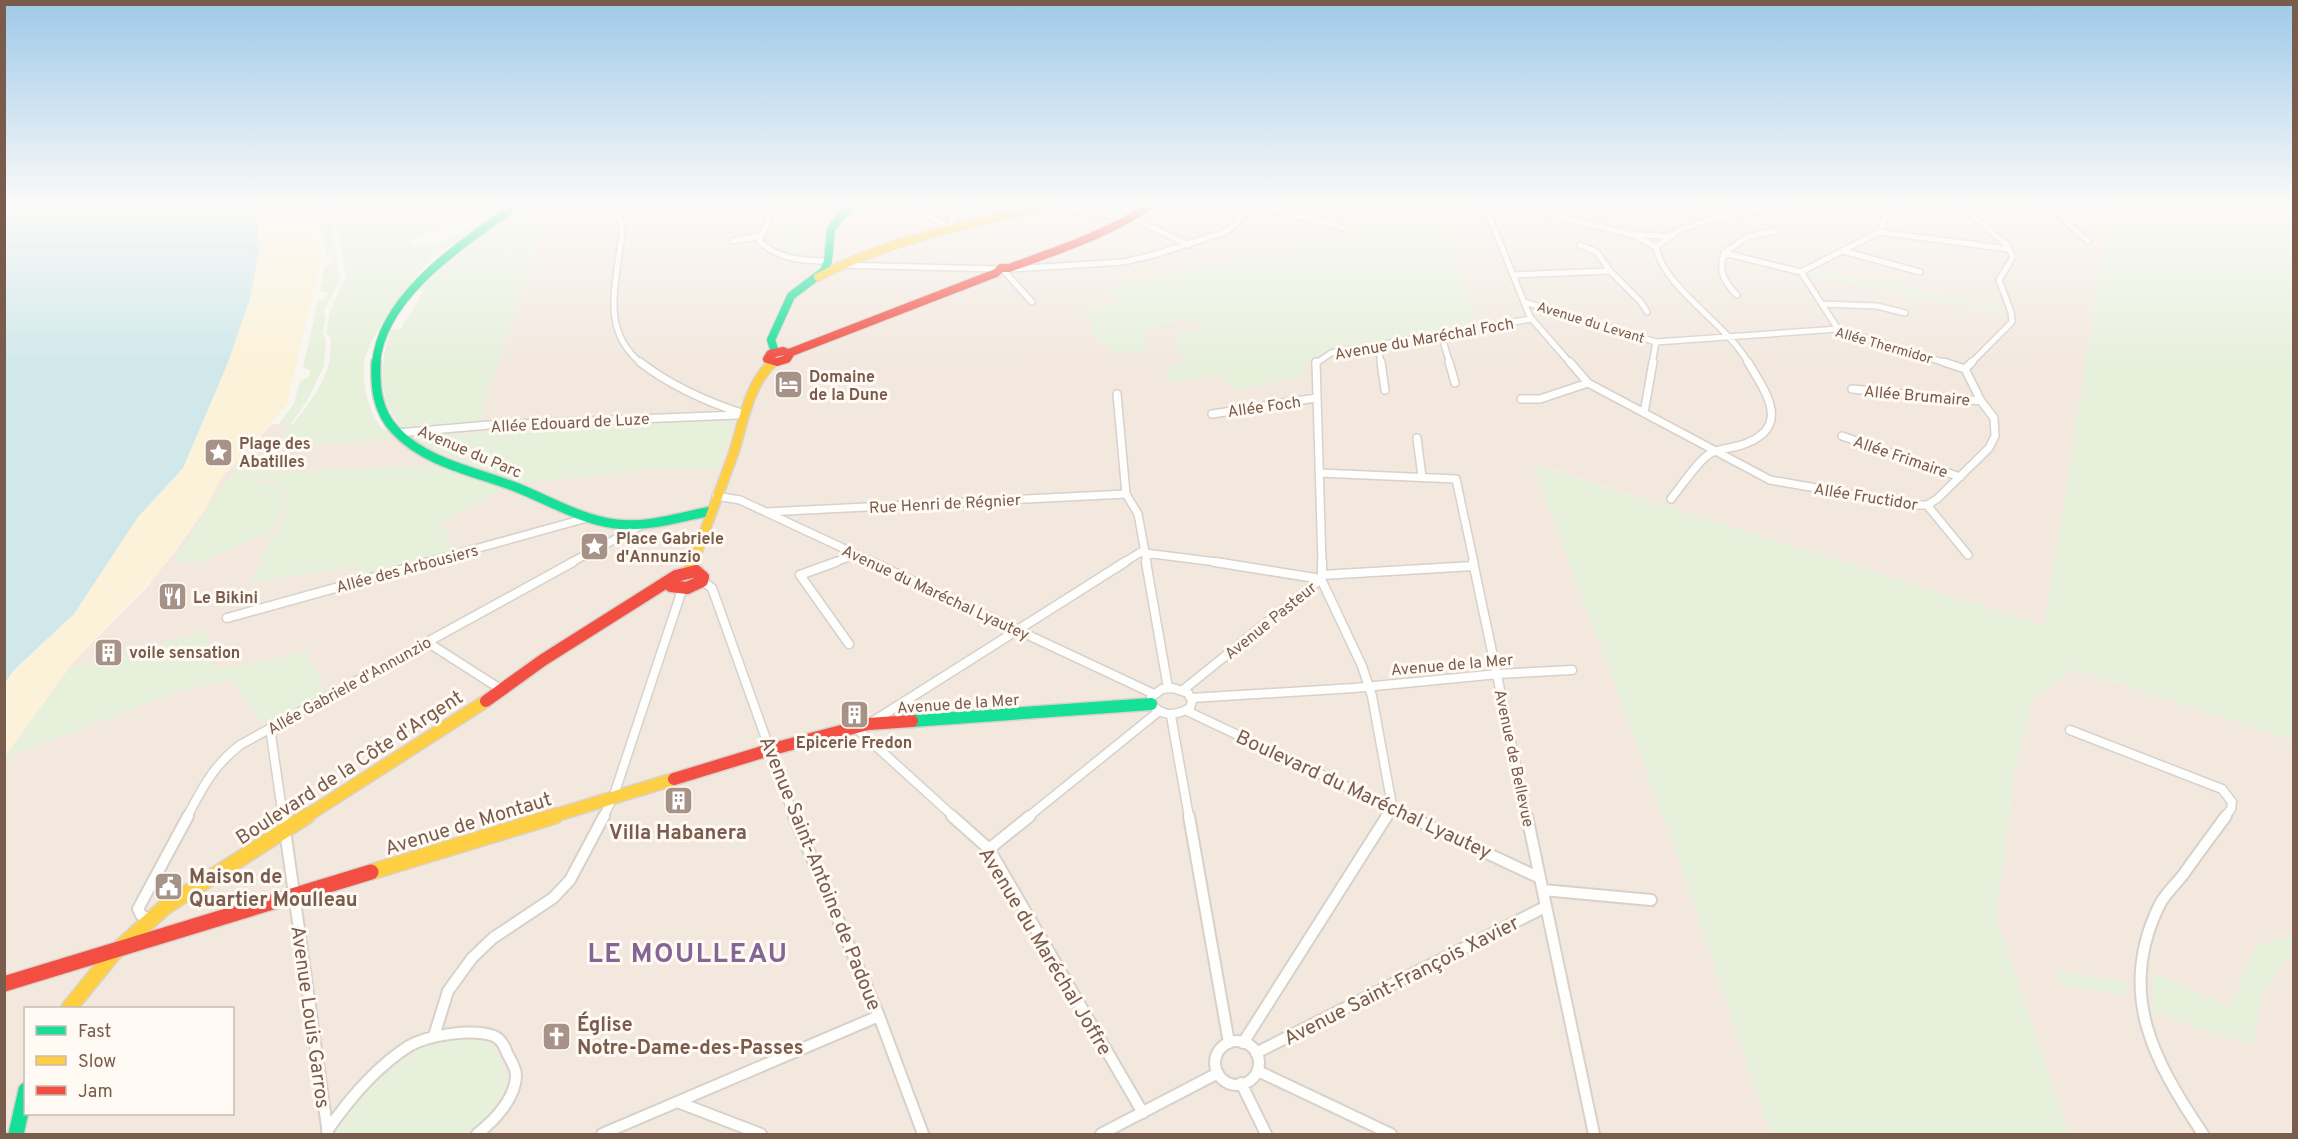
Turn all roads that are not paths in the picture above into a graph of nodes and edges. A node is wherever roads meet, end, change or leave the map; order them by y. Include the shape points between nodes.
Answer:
1 (441, 259) edge
2 (619, 259) edge
3 (805, 259) edge
4 (831, 259) edge
5 (845, 259) edge
6 (1039, 259) edge
7 (1135, 259) edge
8 (1506, 259) edge
9 (1603, 259) edge
10 (1659, 259) edge
11 (1723, 259) edge
12 (1749, 259) edge
13 (1826, 259) edge
14 (1875, 259) edge
15 (2012, 259) edge
16 (831, 264) junction
17 (1025, 265) junction
18 (1005, 270) junction
19 (1610, 272) junction
20 (1801, 272) junction
21 (1920, 272) dead end
22 (1513, 275) junction
23 (1737, 295) dead end
24 (1032, 302) dead end
25 (1524, 302) junction
26 (1822, 304) junction
27 (1647, 312) dead end
28 (1905, 313) dead end
29 (1531, 319) junction
30 (1838, 329) junction
31 (1441, 334) junction
32 (1730, 336) junction
33 (1656, 342) junction
34 (1378, 345) junction
35 (774, 357) junction
36 (1965, 369) junction
37 (1455, 383) dead end
38 (1588, 383) junction
39 (1852, 389) dead end
40 (1385, 390) dead end
41 (1117, 394) dead end
42 (1316, 398) junction
43 (1521, 399) dead end
44 (1981, 400) junction
45 (1644, 413) junction
46 (744, 414) junction
47 (1212, 414) dead end
48 (396, 433) junction
49 (1842, 436) dead end
50 (1417, 438) dead end
51 (1718, 451) junction
52 (1320, 473) junction
53 (1422, 477) junction
54 (1960, 477) junction
55 (1126, 494) junction
56 (716, 496) junction
57 (1671, 499) dead end
58 (1927, 505) junction
59 (711, 511) junction
60 (764, 512) junction
61 (587, 518) junction
62 (644, 524) junction
63 (1145, 551) junction
64 (855, 555) junction
65 (1968, 555) dead end
66 (1473, 566) junction
67 (690, 571) junction
68 (1321, 577) junction
69 (702, 581) junction
70 (670, 582) junction
71 (682, 590) junction
72 (227, 618) dead end
73 (1016, 629) junction
74 (427, 642) junction
75 (849, 644) dead end
76 (1572, 670) dead end
77 (1498, 674) junction
78 (1369, 686) junction
79 (1168, 688) junction
80 (502, 690) junction
81 (1183, 690) junction
82 (1191, 698) junction
83 (1154, 703) junction
84 (1187, 711) junction
85 (1171, 716) junction
86 (868, 724) junction
87 (270, 728) junction
88 (856, 728) junction
89 (2070, 730) dead end
90 (770, 750) junction
91 (614, 798) junction
92 (1390, 807) junction
93 (286, 829) junction
94 (989, 849) junction
95 (1540, 878) junction
96 (1543, 890) junction
97 (293, 895) junction
98 (1651, 900) dead end
99 (1545, 907) junction
100 (150, 918) junction
101 (118, 949) junction
102 (4, 984) edge
103 (70, 1007) edge
104 (879, 1016) junction
105 (434, 1036) junction
106 (1229, 1043) junction
107 (1243, 1043) junction
108 (1257, 1053) junction
109 (1258, 1071) junction
110 (1218, 1073) junction
111 (1242, 1083) junction
112 (24, 1099) edge
113 (680, 1103) junction
114 (1143, 1113) junction
115 (328, 1133) edge
116 (16, 1134) edge
117 (477, 1134) edge
118 (602, 1134) edge
119 (761, 1134) edge
120 (923, 1134) edge
121 (1101, 1134) edge
122 (1266, 1134) edge
123 (1390, 1134) edge
124 (1594, 1134) edge
125 (2203, 1134) edge

1 - 48 main road, Avenue du Parc via 395,314 376,357 374,379 379,405
2 - 46 street via 614,307 616,331 624,346 648,369 669,381
3 - 16 street
4 - 16 main road
5 - 16 main road
6 - 17 main road
7 - 17 street
8 - 22 street
9 - 19 street
10 - 32 street via 1668,275
11 - 23 street via 1722,279
12 - 20 street
13 - 20 street
14 - 21 street
15 - 36 street via 1999,280 2012,322
16 - 18 street
16 - 35 main road via 791,296 771,340
17 - 18 main road
18 - 24 street
18 - 35 main road via 789,353 787,359
19 - 22 street
19 - 27 street
20 - 26 street
22 - 25 street
25 - 29 street
25 - 33 street, Avenue du Levant
26 - 28 street via 1877,306
26 - 30 street
29 - 31 street, Avenue du Maréchal Foch
29 - 38 street
30 - 32 street, Allée Thermidor
30 - 36 street, Allée Thermidor
31 - 34 street, Avenue du Maréchal Foch
31 - 37 street
32 - 33 street, Avenue du Levant
32 - 51 street via 1769,399 1773,419 1748,443
33 - 45 street
34 - 40 street
34 - 42 street, Avenue du Maréchal Foch via 1331,353 1315,363
35 - 46 main road via 753,389
36 - 44 street, Allée Fructidor
38 - 43 street via 1540,399
38 - 45 street
39 - 44 street, Allée Brumaire
41 - 55 street
42 - 47 street, Allée Foch
42 - 52 street, Avenue du Maréchal Foch
44 - 54 street, Allée Fructidor via 1994,418 1995,436 1989,448
45 - 51 street
46 - 48 street, Allée Edouard de Luze
46 - 56 main road
48 - 61 main road, Avenue du Parc via 443,459
49 - 54 street, Allée Frimaire
50 - 53 street
51 - 57 street via 1709,454
51 - 58 street, Allée Fructidor via 1770,480
52 - 53 street, Avenue de Bellevue
52 - 68 street, Avenue du Maréchal Foch
53 - 66 street, Avenue de Bellevue via 1456,479
54 - 58 street, Allée Fructidor
55 - 60 street, Rue Henri de Régnier
55 - 63 street via 1138,514
56 - 59 main road
56 - 60 street, Avenue du Maréchal Lyautey via 740,500
58 - 65 street
59 - 62 main road, Avenue du Parc
59 - 67 main road
60 - 64 street, Avenue du Maréchal Lyautey
61 - 62 main road, Avenue du Parc via 617,525
61 - 72 street, Allée des Arbousiers
62 - 74 street, Allée Gabriele d'Annunzio
63 - 68 street
63 - 73 street
63 - 79 street
64 - 73 street, Avenue du Maréchal Lyautey
64 - 75 street via 800,575
66 - 68 street, Avenue Pasteur
66 - 77 street, Avenue de Bellevue
67 - 69 main road via 701,574
67 - 70 main road, Boulevard de la Côte d'Argent via 680,573
68 - 78 street
68 - 81 street, Avenue Pasteur
69 - 71 main road
69 - 90 street, Avenue Saint-Antoine de Padoue via 712,588
70 - 71 main road
70 - 80 main road, Boulevard de la Côte d'Argent
71 - 91 street
73 - 83 street, Avenue du Maréchal Lyautey
73 - 86 street
74 - 80 street
74 - 87 street, Allée Gabriele d'Annunzio
76 - 77 street, Avenue de la Mer
77 - 78 street, Avenue de la Mer
77 - 95 street, Avenue de Bellevue
78 - 82 street, Avenue de la Mer
78 - 92 street
79 - 81 street
79 - 83 street
80 - 93 main road, Boulevard de la Côte d'Argent
81 - 82 street
82 - 84 street
83 - 85 street
83 - 86 main road, Avenue de la Mer
83 - 94 street
84 - 85 street
84 - 92 street, Boulevard du Maréchal Lyautey
85 - 106 street
86 - 88 main road, Avenue de la Mer
87 - 93 street, Avenue Louis Garros
87 - 100 street, Allée Gabriele d'Annunzio via 222,759 211,772 138,909
88 - 90 main road, Avenue de la Mer
88 - 94 street, Avenue du Maréchal Joffre
89 - 125 street via 2222,789 2232,802 2231,809 2160,904 2143,948 2139,1004 2146,1029 2175,1095
90 - 91 main road, Avenue de Montaut
90 - 104 street, Avenue Saint-Antoine de Padoue via 789,805
91 - 97 main road, Avenue de Montaut
91 - 105 street via 570,880 553,898 493,938 472,958 448,991
92 - 95 street, Boulevard du Maréchal Lyautey
92 - 107 street
93 - 97 street, Avenue Louis Garros
93 - 100 main road, Boulevard de la Côte d'Argent
94 - 114 street, Avenue du Maréchal Joffre
95 - 96 street, Avenue de Bellevue
96 - 98 street
96 - 99 street, Avenue de Bellevue
97 - 101 main road, Avenue de Montaut
97 - 115 street, Avenue Louis Garros
99 - 108 street, Avenue Saint-François Xavier
99 - 124 street, Avenue de Bellevue
100 - 101 main road, Boulevard de la Côte d'Argent
101 - 102 main road, Avenue de Montaut
101 - 103 main road, Boulevard de la Côte d'Argent
104 - 113 street
104 - 120 street, Avenue Saint-Antoine de Padoue
105 - 115 street via 410,1046 378,1072 346,1102
105 - 117 street via 495,1036 510,1058 516,1074 510,1097 490,1124
106 - 107 street
106 - 110 street via 1215,1055
107 - 108 street
108 - 109 street
109 - 111 street
109 - 123 street
110 - 111 street via 1228,1082
110 - 114 street
111 - 122 street
112 - 116 main road
113 - 118 street
113 - 119 street
114 - 121 street

